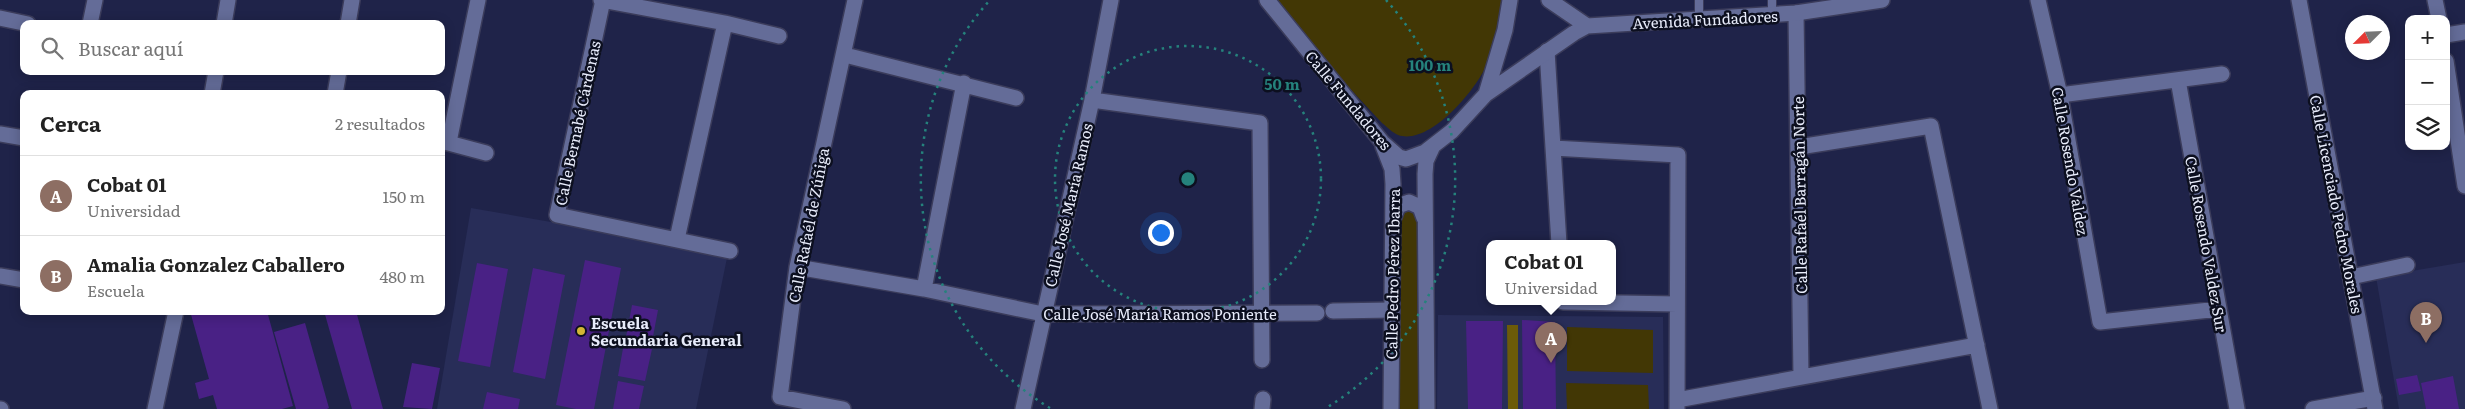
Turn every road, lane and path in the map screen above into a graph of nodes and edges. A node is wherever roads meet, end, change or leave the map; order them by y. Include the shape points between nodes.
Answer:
1 (95, 0) edge
2 (228, 0) edge
3 (352, 0) edge
4 (478, 0) edge
5 (602, 0) edge
6 (855, 0) edge
7 (1111, 0) edge
8 (1257, 0) edge
9 (1510, 0) edge
10 (1549, 0) edge
11 (1699, 0) edge
12 (1882, 0) edge
13 (2038, 0) edge
14 (2298, 0) edge
15 (2435, 0) edge
16 (1270, 5) edge
17 (1772, 7) edge
18 (1796, 14) junction
19 (2438, 15) edge
20 (0, 18) edge
21 (1699, 18) junction
22 (91, 20) edge
23 (225, 20) edge
24 (349, 20) edge
25 (20, 22) edge
26 (725, 23) junction
27 (1587, 26) junction
28 (2465, 32) edge
29 (2450, 34) edge
30 (779, 36) dead end
31 (1547, 51) junction
32 (844, 55) junction
33 (2222, 74) dead end
34 (215, 75) edge
35 (338, 75) edge
36 (2178, 80) junction
37 (964, 83) junction
38 (2450, 87) edge
39 (213, 90) edge
40 (336, 90) edge
41 (1486, 94) junction
42 (2060, 95) junction
43 (1016, 98) dead end
44 (1092, 100) junction
45 (0, 134) edge
46 (20, 137) edge
47 (445, 142) edge
48 (1382, 142) junction
49 (1799, 147) junction
50 (1432, 148) junction
51 (1553, 148) junction
52 (486, 154) dead end
53 (2465, 186) edge
54 (1394, 217) junction
55 (1424, 218) junction
56 (677, 239) junction
57 (1559, 240) edge
58 (730, 251) dead end
59 (2407, 265) dead end
60 (797, 267) junction
61 (0, 276) edge
62 (2351, 277) junction
63 (20, 279) edge
64 (924, 289) junction
65 (1616, 303) edge
66 (1678, 304) junction
67 (2219, 309) junction
68 (1392, 310) junction
69 (1333, 311) dead end
70 (1317, 313) dead end
71 (1043, 314) junction
72 (1263, 314) junction
73 (175, 315) edge
74 (1977, 345) junction
75 (1262, 360) dead end
76 (1801, 378) junction
77 (2374, 403) edge
78 (1677, 404) edge
79 (154, 409) edge
80 (843, 409) edge
81 (1023, 409) edge
82 (1391, 409) edge
83 (1427, 409) edge
84 (1990, 409) edge
85 (2237, 409) edge
86 (2313, 409) edge

1 - 22 street
2 - 23 street
3 - 24 street
4 - 47 street
5 - 26 street
5 - 56 street, Calle Bernabé Cárdenas via 557,215
6 - 32 street, Calle Rafaél de Zúñiga
7 - 44 street, Calle José María Ramos
8 - 16 street, Calle Fundadores
9 - 41 street, Calle Fundadores
10 - 27 street
11 - 21 lane
12 - 18 street, Avenida Fundadores
13 - 42 street, Calle Rosendo Valdez
14 - 62 street, Calle Licenciado Pedro Morales
15 - 19 street
16 - 48 street, Calle Fundadores
17 - 18 street, Avenida Fundadores
17 - 21 street, Avenida Fundadores
18 - 49 street, Calle Rafaél Barragán Norte
20 - 25 street
21 - 27 street, Avenida Fundadores
26 - 30 street
26 - 56 street
27 - 31 street, Calle Fundadores
28 - 29 street
31 - 41 street, Calle Fundadores
31 - 51 street
32 - 37 street
32 - 60 street, Calle Rafaél de Zúñiga
33 - 36 street
34 - 39 street
35 - 40 street
36 - 42 street
36 - 67 street, Calle Rosendo Valdez Sur
37 - 43 street
37 - 64 street
38 - 53 street
41 - 50 street, Calle Fundadores
42 - 67 street, Calle Rosendo Valdez via 2100,322
44 - 71 street, Calle José María Ramos
44 - 72 street via 1260,123
45 - 46 street
47 - 52 street
48 - 50 street, Calle Fundadores via 1399,157 1406,158
48 - 54 street, Calle Pedro Pérez Ibarra via 1392,169
49 - 74 street via 1931,126
49 - 76 street, Calle Rafaél Barragán Norte
50 - 55 street, Calle Pedro Pérez Ibarra via 1426,161
51 - 57 street
51 - 66 street via 1678,155
54 - 55 street via 1398,206 1409,202 1420,207
54 - 68 street, Calle Pedro Pérez Ibarra
55 - 83 street, Calle Pedro Pérez Ibarra
56 - 58 street
59 - 62 street
60 - 64 street, Calle José María Ramos Poniente
60 - 80 street, Calle Rafaél de Zúñiga via 780,396
61 - 63 street
62 - 77 street, Calle Licenciado Pedro Morales
64 - 71 street, Calle José María Ramos Poniente
65 - 66 street
66 - 78 street
67 - 85 street, Calle Rosendo Valdez Sur
68 - 69 street
68 - 82 street, Calle Pedro Pérez Ibarra
70 - 72 street, Calle José María Ramos Poniente
71 - 72 street, Calle José María Ramos Poniente
71 - 81 street, Calle José María Ramos
72 - 75 street
73 - 79 street
74 - 76 street
74 - 84 street
76 - 78 street
77 - 86 street

